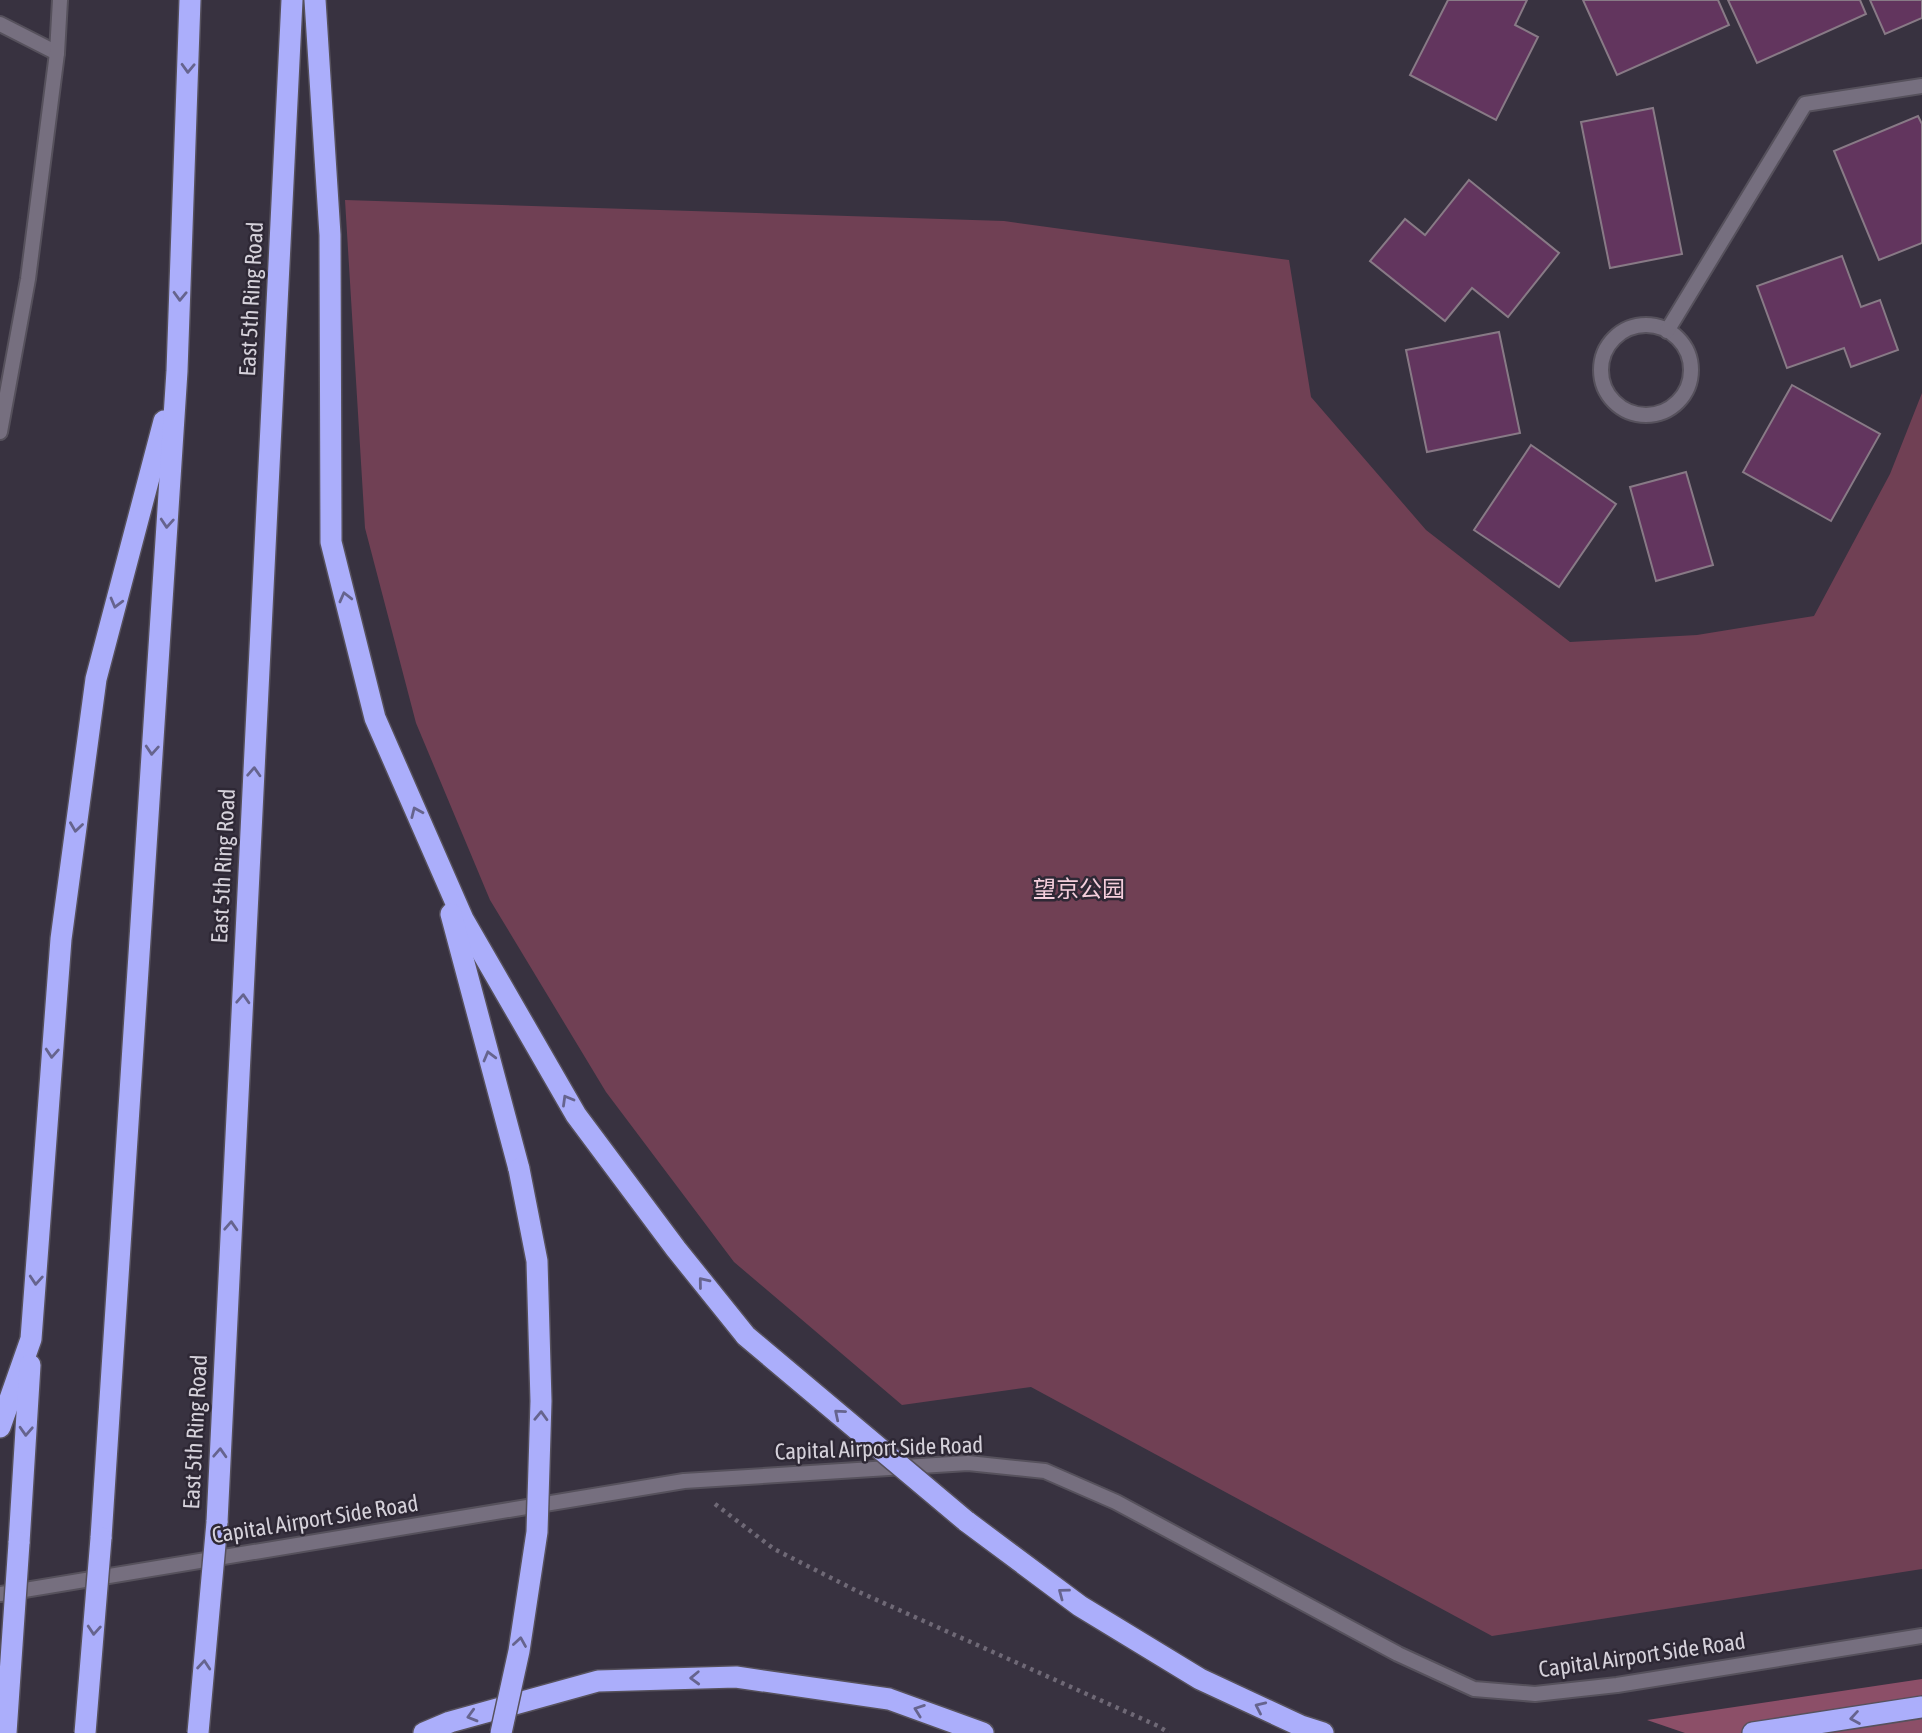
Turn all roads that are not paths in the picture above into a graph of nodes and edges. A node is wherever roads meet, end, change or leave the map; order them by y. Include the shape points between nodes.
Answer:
1 (60, 0) edge
2 (190, 0) edge
3 (292, 0) edge
4 (315, 0) edge
5 (0, 24) edge
6 (57, 53) junction
7 (1922, 86) edge
8 (1667, 331) junction
9 (177, 371) junction
10 (0, 432) edge
11 (437, 859) junction
12 (31, 1339) junction
13 (0, 1427) edge
14 (0, 1594) edge
15 (1922, 1636) edge
16 (1922, 1707) edge
17 (6, 1733) edge
18 (85, 1733) edge
19 (198, 1733) edge
20 (424, 1733) edge
21 (501, 1733) edge
22 (983, 1733) edge
23 (1323, 1733) edge
24 (1753, 1733) edge

1 - 6 street
2 -> 9 highway
19 -> 3 highway, East 5th Ring Road, bridge via 217,1522
11 -> 4 highway via 375,718 331,542 330,235
5 - 6 street
6 - 10 street via 28,279
7 - 8 street via 1805,104
8 - 8 street via 1653,325 1622,331 1602,355 1603,386 1624,410 1638,415 1669,410 1689,385 1688,354 1680,340
9 -> 12 highway via 96,679 61,939
9 -> 18 highway, bridge
21 -> 11 highway, bridge via 537,1532 541,1401 537,1261 519,1169
23 -> 11 highway, bridge via 1200,1679 1080,1606 966,1521 746,1336 576,1115 463,919
12 - 13 highway
12 -> 17 highway, bridge
14 - 15 street, Capital Airport Side Road via 684,1481 968,1463 1045,1471 1116,1502 1398,1654 1474,1689 1535,1694 1617,1685
16 -> 24 highway
22 -> 20 highway via 889,1699 736,1677 598,1681

